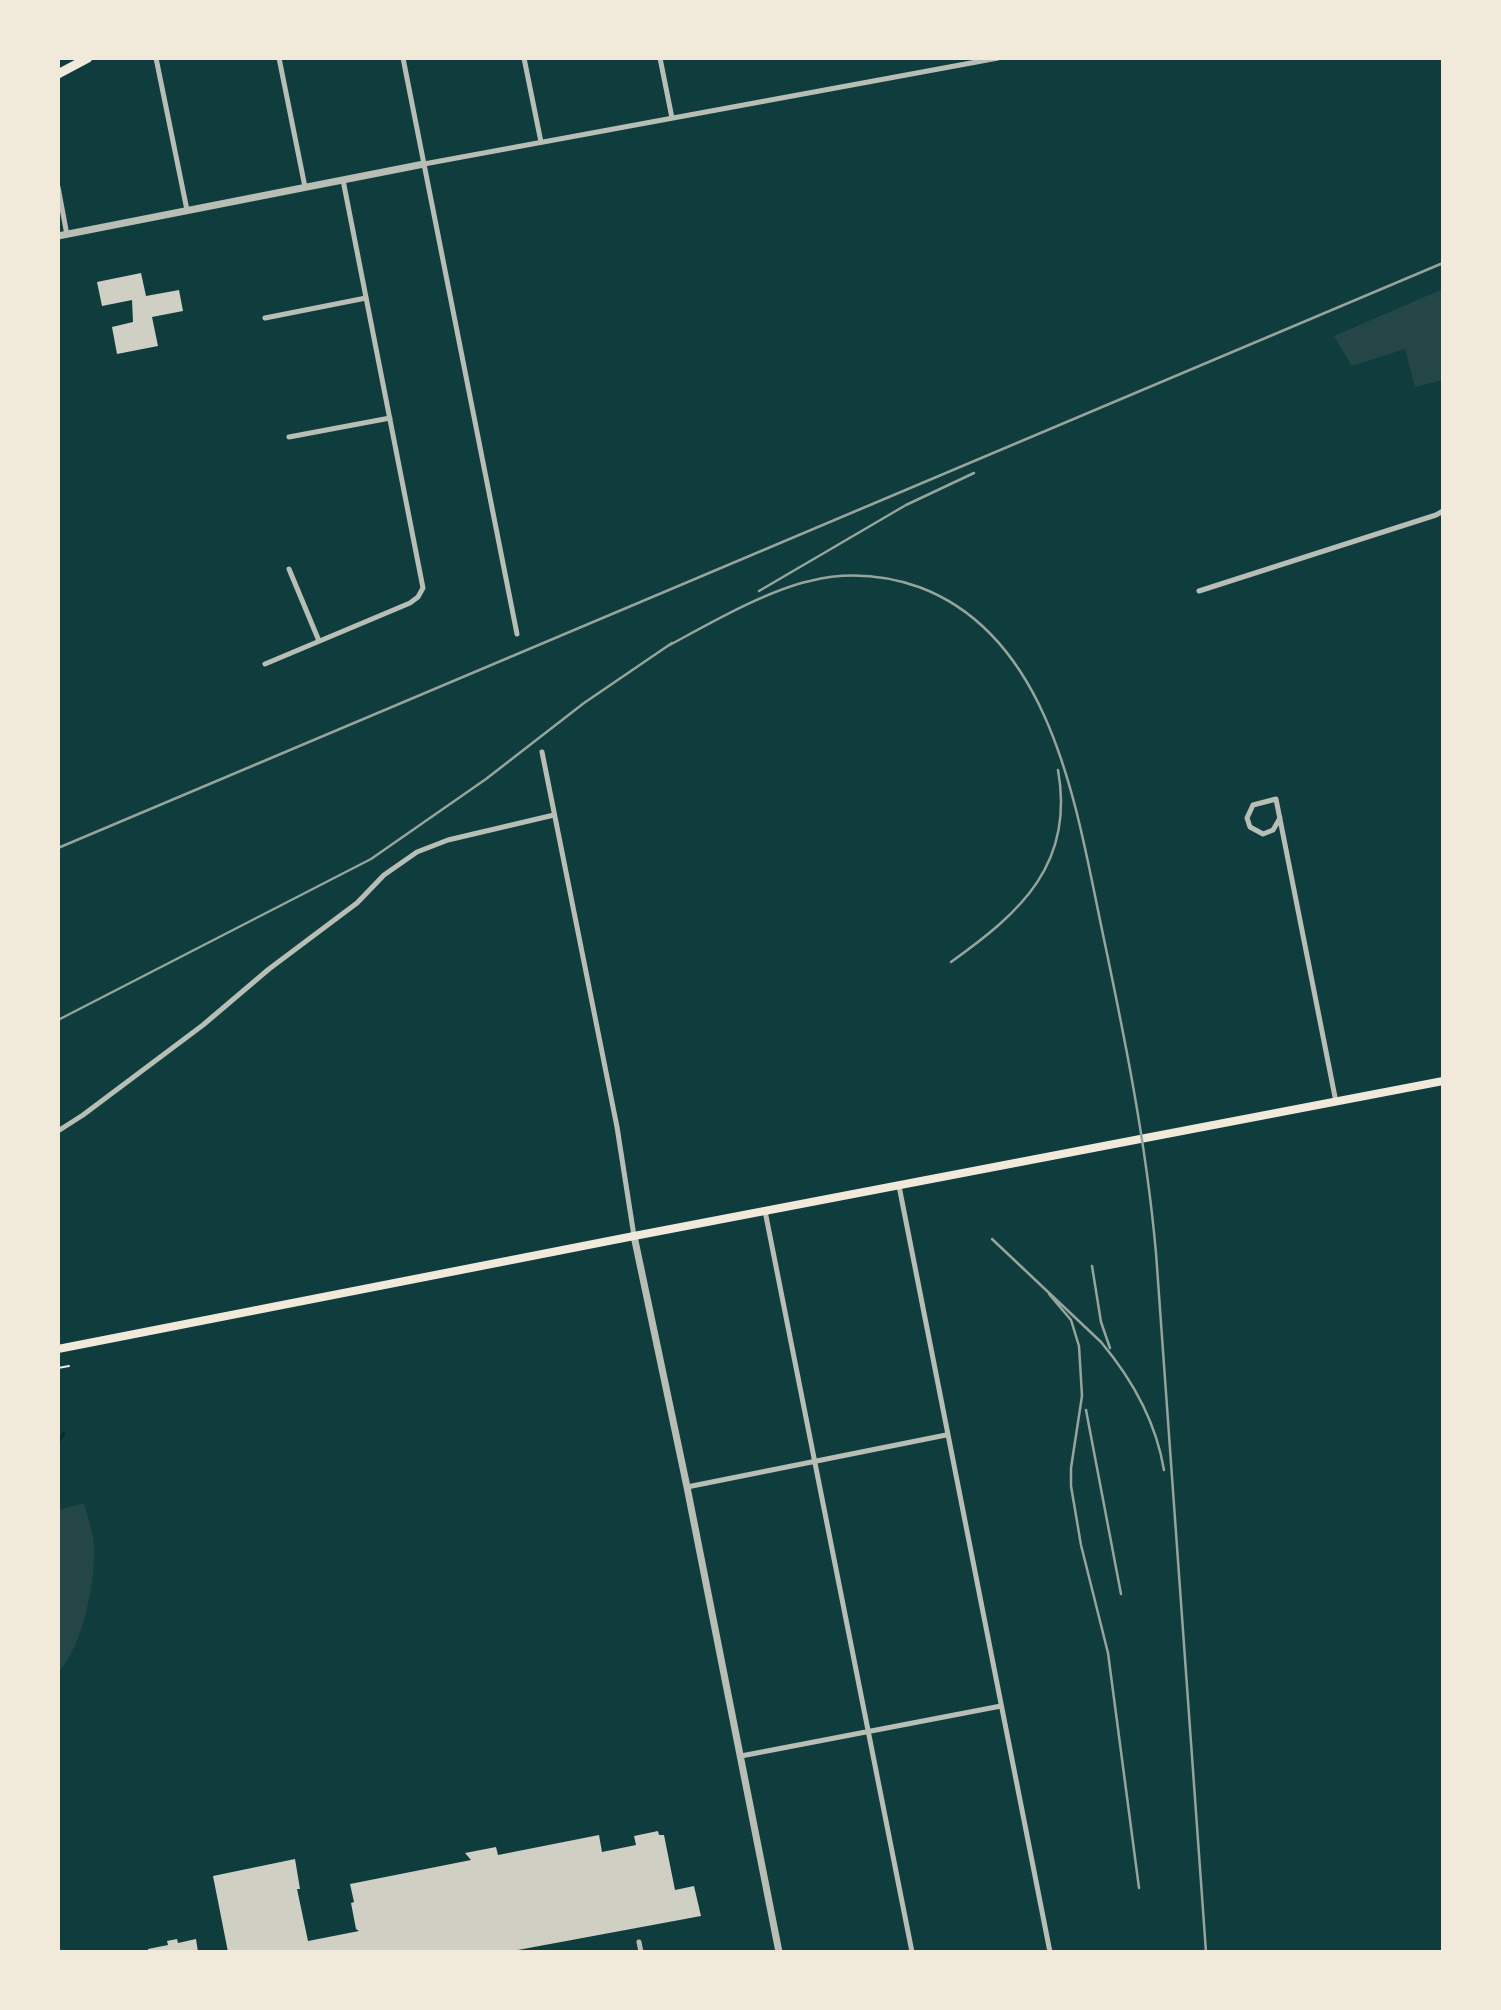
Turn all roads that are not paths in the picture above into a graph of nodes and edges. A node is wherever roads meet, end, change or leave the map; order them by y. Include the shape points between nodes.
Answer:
1 (88, 58) edge
2 (156, 58) edge
3 (279, 58) edge
4 (403, 58) edge
5 (524, 58) edge
6 (660, 58) edge
7 (998, 58) edge
8 (58, 74) edge
9 (672, 118) junction
10 (541, 142) junction
11 (424, 164) junction
12 (343, 180) junction
13 (58, 187) edge
14 (305, 187) junction
15 (187, 210) junction
16 (67, 234) junction
17 (58, 236) edge
18 (366, 298) junction
19 (265, 318) dead end
20 (390, 418) junction
21 (289, 437) dead end
22 (1443, 511) edge
23 (289, 569) dead end
24 (1199, 591) dead end
25 (517, 634) dead end
26 (320, 641) junction
27 (265, 664) dead end
28 (541, 752) dead end
29 (554, 815) junction
30 (1280, 818) junction
31 (1443, 1081) edge
32 (1336, 1102) junction
33 (58, 1132) edge
34 (898, 1186) junction
35 (765, 1211) junction
36 (634, 1236) junction
37 (58, 1349) edge
38 (946, 1434) junction
39 (814, 1462) junction
40 (687, 1487) junction
41 (1001, 1706) junction
42 (868, 1730) junction
43 (741, 1756) junction
44 (639, 1942) dead end
45 (642, 1952) edge
46 (779, 1952) edge
47 (912, 1952) edge
48 (1050, 1952) edge

1 - 8 main road
2 - 15 street
3 - 14 street
4 - 11 street
5 - 10 street
6 - 9 street
7 - 9 street
9 - 10 street
10 - 11 street
11 - 12 street
11 - 25 street
12 - 14 street
12 - 18 street
13 - 16 street
14 - 15 street
15 - 16 street
16 - 17 street
18 - 19 street
18 - 20 street
20 - 21 street
20 - 26 street via 423,581 421,593 410,603
22 - 24 street
23 - 26 street
26 - 27 street
28 - 29 street
29 - 33 street via 448,840 417,852 203,1025
29 - 36 street via 617,1127
30 - 30 street via 1276,799 1258,803 1248,813 1250,827 1258,833 1269,833
30 - 32 street
31 - 32 main road
32 - 34 main road
34 - 35 main road
34 - 38 street
35 - 36 main road
35 - 39 street
36 - 37 main road
36 - 40 street
38 - 39 street
38 - 41 street
39 - 40 street
39 - 42 street
40 - 43 street
41 - 42 street
41 - 48 street
42 - 43 street
42 - 47 street
43 - 46 street
44 - 45 street

